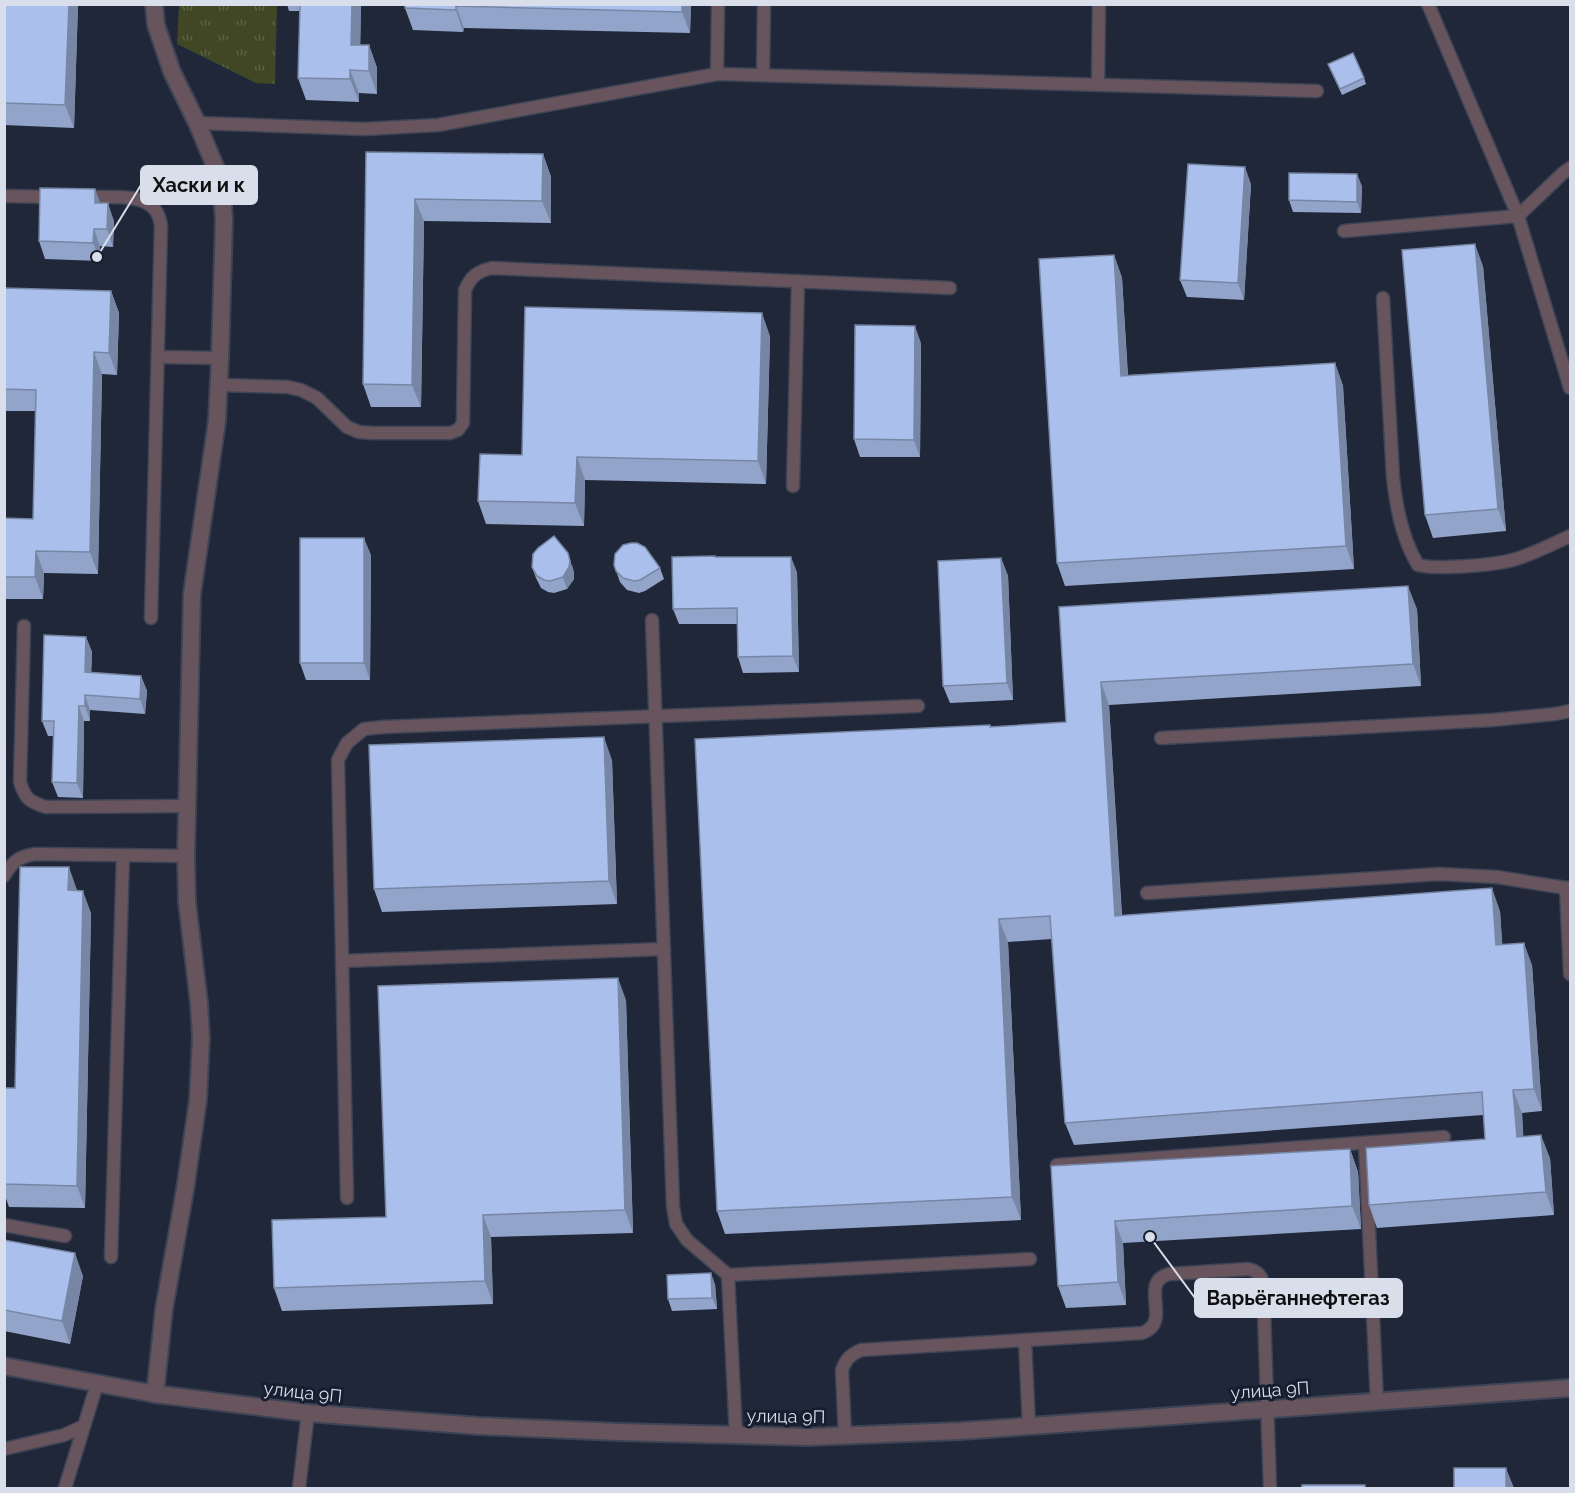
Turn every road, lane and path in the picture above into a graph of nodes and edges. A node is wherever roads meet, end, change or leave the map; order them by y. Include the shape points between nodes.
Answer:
1 (154, 4) edge
2 (718, 4) edge
3 (764, 4) edge
4 (1099, 4) edge
5 (1428, 4) edge
6 (717, 74) junction
7 (763, 74) junction
8 (1098, 85) junction
9 (1317, 91) dead end
10 (197, 123) junction
11 (1570, 168) edge
12 (4, 196) edge
13 (1518, 216) junction
14 (1344, 231) dead end
15 (798, 281) junction
16 (950, 288) dead end
17 (1383, 298) dead end
18 (158, 357) junction
19 (220, 358) junction
20 (219, 385) junction
21 (1570, 388) edge
22 (793, 486) dead end
23 (1570, 536) edge
24 (151, 618) dead end
25 (652, 620) dead end
26 (24, 627) dead end
27 (918, 706) dead end
28 (1570, 711) edge
29 (655, 716) junction
30 (1161, 738) dead end
31 (187, 806) junction
32 (123, 855) junction
33 (186, 856) junction
34 (4, 876) edge
35 (1568, 888) edge
36 (1147, 893) dead end
37 (664, 949) junction
38 (342, 962) junction
39 (1570, 974) edge
40 (1444, 1137) dead end
41 (1365, 1143) junction
42 (1057, 1165) edge
43 (347, 1198) dead end
44 (4, 1225) edge
45 (65, 1236) dead end
46 (111, 1257) dead end
47 (1030, 1259) dead end
48 (728, 1275) junction
49 (1024, 1340) junction
50 (4, 1366) edge
51 (97, 1384) junction
52 (1570, 1388) edge
53 (155, 1394) junction
54 (1377, 1402) junction
55 (1268, 1410) junction
56 (308, 1413) junction
57 (84, 1426) junction
58 (1029, 1426) junction
59 (736, 1435) junction
60 (845, 1436) junction
61 (4, 1449) edge
62 (65, 1488) edge
63 (299, 1488) edge
64 (1270, 1488) edge

1 - 10 street via 156,25 172,72
2 - 6 lane
3 - 7 lane
4 - 8 lane
5 - 13 lane
6 - 7 lane
6 - 10 lane via 438,125 365,129
7 - 8 lane
8 - 9 lane
10 - 19 street via 222,194
11 - 13 lane
12 - 18 lane via 138,198 157,212 161,225
13 - 14 lane
13 - 21 lane
15 - 16 lane
15 - 20 lane via 482,270 471,278 465,290 463,423 450,433 359,432 301,390
15 - 22 lane
17 - 23 lane via 1396,506 1418,565 1429,568 1497,563 1517,559
18 - 19 lane
18 - 24 lane
19 - 20 street
20 - 31 street via 192,594
25 - 29 lane
26 - 31 lane via 20,782 24,794 33,803 46,807
27 - 29 lane
28 - 30 lane via 1493,720
29 - 37 lane
29 - 38 lane via 364,729 347,743 338,760
31 - 33 street
32 - 33 lane
32 - 34 lane via 22,856
32 - 46 lane
33 - 53 street via 201,1026 199,1090 164,1309
35 - 36 lane via 1497,877 1439,874
35 - 39 lane
37 - 38 lane
37 - 48 lane via 676,1224 687,1240
38 - 43 lane
40 - 41 lane
41 - 42 lane
41 - 54 lane
44 - 45 lane
47 - 48 lane
48 - 59 lane
49 - 55 lane via 1150,1330 1156,1318 1155,1288 1162,1276 1255,1270 1263,1282
49 - 58 lane
49 - 60 lane via 861,1350 852,1354 842,1370
50 - 51 street, улица 9П
51 - 53 street, улица 9П
51 - 57 lane
52 - 54 street, улица 9П
53 - 56 street, улица 9П
54 - 55 street, улица 9П
55 - 58 street, улица 9П
55 - 64 lane
56 - 59 street, улица 9П via 479,1426
56 - 63 lane
57 - 61 lane via 64,1435
57 - 62 lane
58 - 60 street, улица 9П
59 - 60 street, улица 9П

